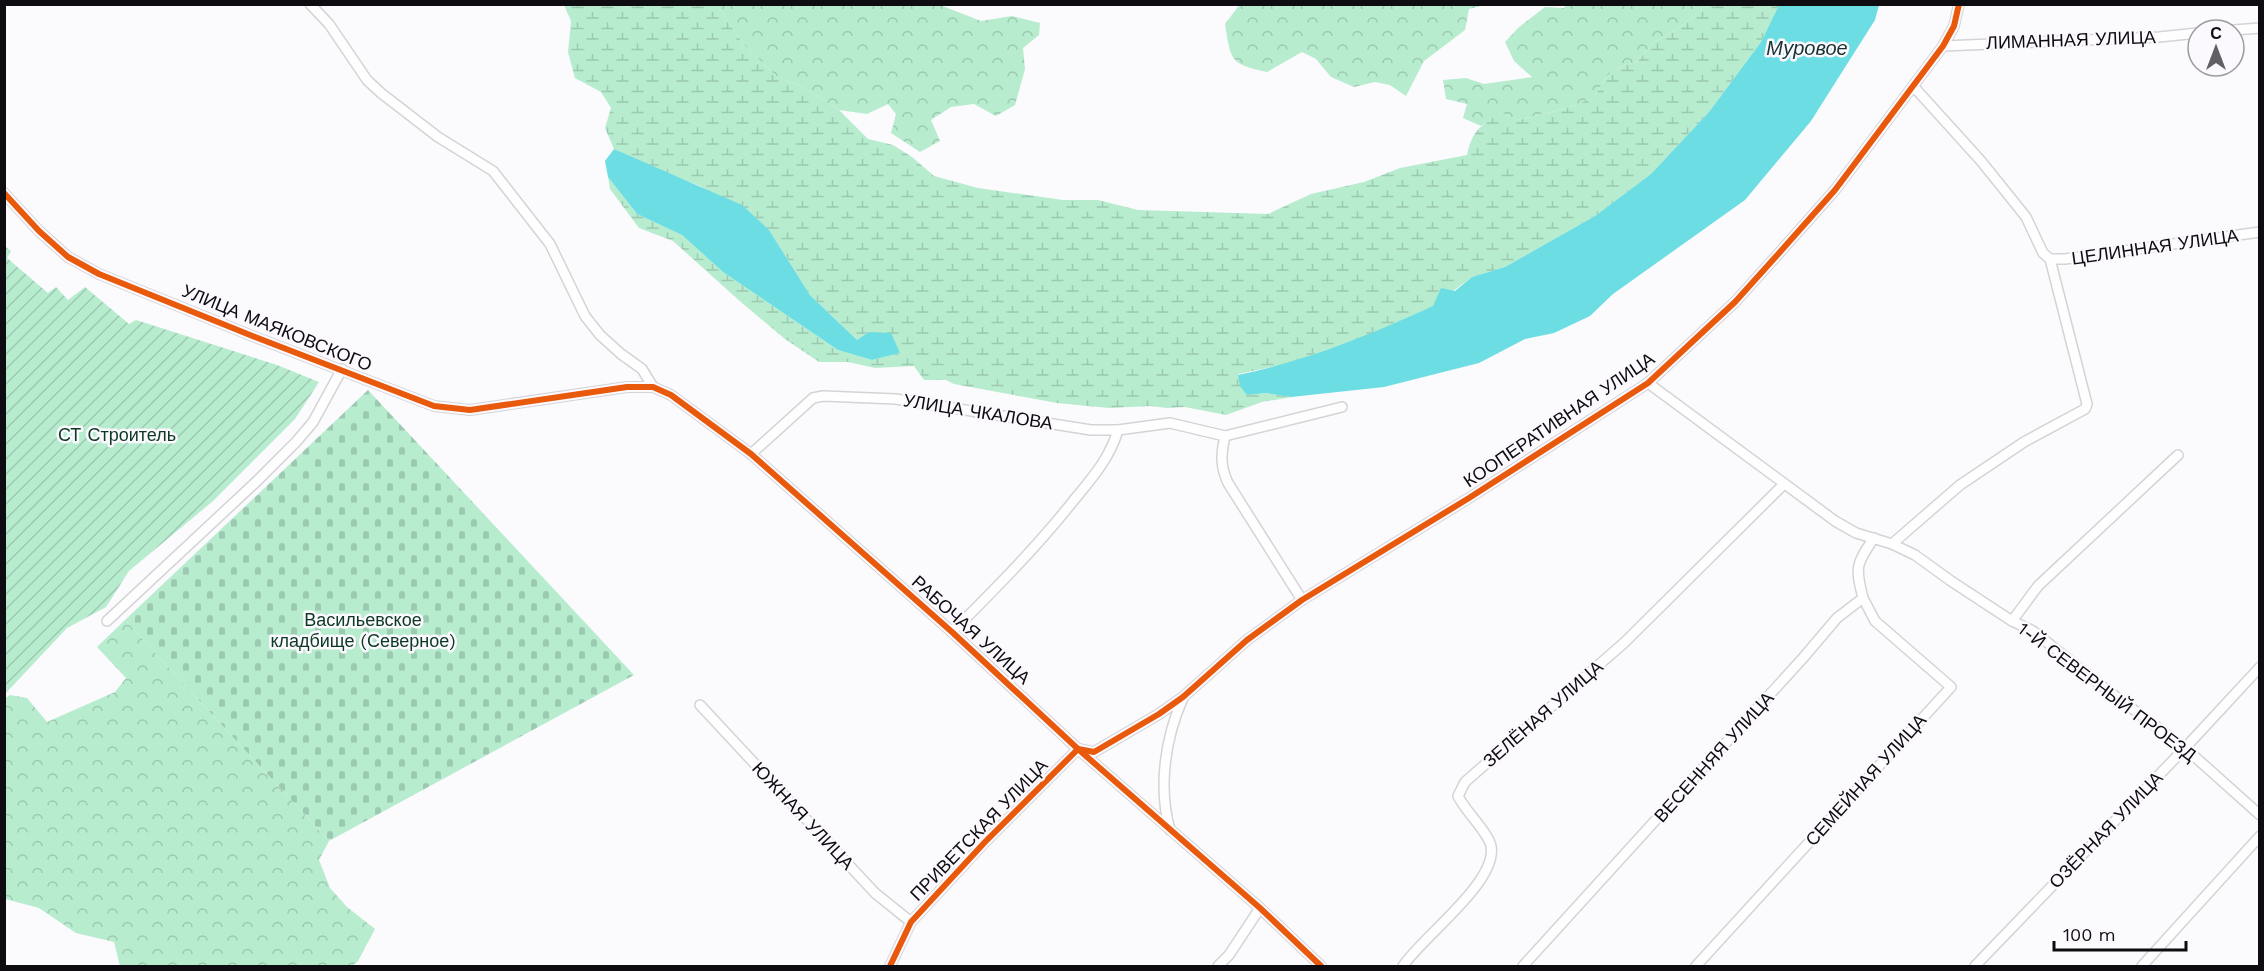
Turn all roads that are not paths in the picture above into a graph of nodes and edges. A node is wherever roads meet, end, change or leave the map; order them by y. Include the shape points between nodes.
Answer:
1 (310, 4) edge
2 (1959, 4) edge
3 (2186, 34) edge
4 (1943, 46) junction
5 (1914, 87) junction
6 (4, 193) edge
7 (2259, 232) edge
8 (2050, 259) junction
9 (342, 369) junction
10 (1648, 383) junction
11 (653, 387) junction
12 (568, 396) joint
13 (1342, 407) dead end
14 (1118, 430) junction
15 (1225, 436) junction
16 (751, 454) junction
17 (2178, 455) dead end
18 (1784, 484) junction
19 (1874, 538) junction
20 (1892, 543) junction
21 (1863, 598) junction
22 (1302, 600) junction
23 (107, 621) dead end
24 (2012, 621) junction
25 (952, 632) junction
26 (2259, 667) edge
27 (1183, 697) junction
28 (700, 705) dead end
29 (2185, 748) junction
30 (1078, 749) junction
31 (2259, 815) edge
32 (1170, 830) junction
33 (2259, 836) edge
34 (1260, 908) junction
35 (911, 922) junction
36 (890, 966) edge
37 (1218, 966) edge
38 (1321, 966) edge
39 (1402, 966) edge
40 (1523, 966) edge
41 (1696, 966) edge
42 (1975, 966) edge
43 (2142, 966) edge

1 - 11 street, РАБОЧАЯ УЛИЦА via 381,93 438,137 493,171 550,244 585,316 600,335 642,369
2 - 4 street, КООПЕРАТИВНАЯ УЛИЦА via 1954,26
3 - 4 street, ЛИМАННАЯ УЛИЦА
4 - 5 street, КООПЕРАТИВНАЯ УЛИЦА
5 - 8 street, ЦЕЛИННАЯ УЛИЦА via 2026,217 2043,253
5 - 10 street, КООПЕРАТИВНАЯ УЛИЦА via 1835,190 1773,261 1736,302
6 - 9 street, УЛИЦА МАЯКОВСКОГО via 68,257 99,274
7 - 8 street, ЦЕЛИННАЯ УЛИЦА
8 - 20 street, ЦЕЛИННАЯ УЛИЦА via 2087,404 2085,409 2024,442 1970,479
9 - 12 street, УЛИЦА МАЯКОВСКОГО via 434,406 470,410
9 - 23 street via 313,422 296,442
10 - 18 street, 1-Й СЕВЕРНЫЙ ПРОЕЗД
10 - 22 street, КООПЕРАТИВНАЯ УЛИЦА
11 - 12 street, РАБОЧАЯ УЛИЦА
11 - 16 street, РАБОЧАЯ УЛИЦА via 671,394
13 - 15 street, УЛИЦА ЧКАЛОВА
14 - 15 street, УЛИЦА ЧКАЛОВА via 1170,423
14 - 16 street, УЛИЦА ЧКАЛОВА via 1066,427 896,399 830,395 813,398
14 - 25 street via 1112,449 1053,527
15 - 22 street via 1222,471
16 - 25 street, РАБОЧАЯ УЛИЦА
17 - 24 street via 2038,586
18 - 19 street, 1-Й СЕВЕРНЫЙ ПРОЕЗД via 1835,521
18 - 39 street, ЗЕЛЁНАЯ УЛИЦА via 1625,642 1465,782 1458,796 1491,847 1487,870 1474,890
19 - 20 street, 1-Й СЕВЕРНЫЙ ПРОЕЗД
19 - 21 street via 1858,561
20 - 24 street, 1-Й СЕВЕРНЫЙ ПРОЕЗД via 1916,555
21 - 40 street, ВЕСЕННЯЯ УЛИЦА via 1837,618
21 - 41 street, СЕМЕЙНАЯ УЛИЦА via 1875,621 1951,687
22 - 27 street, КООПЕРАТИВНАЯ УЛИЦА via 1247,640
24 - 29 street, 1-Й СЕВЕРНЫЙ ПРОЕЗД via 2033,631
25 - 30 street, РАБОЧАЯ УЛИЦА
26 - 29 street, ОЗЁРНАЯ УЛИЦА
27 - 30 street, КООПЕРАТИВНАЯ УЛИЦА via 1094,752
27 - 32 street via 1170,735 1163,785
28 - 35 street, ЮЖНАЯ УЛИЦА via 875,893
29 - 31 street, 1-Й СЕВЕРНЫЙ ПРОЕЗД
29 - 42 street, ОЗЁРНАЯ УЛИЦА
30 - 32 street, РАБОЧАЯ УЛИЦА
30 - 35 street, ПРИВЕТСКАЯ УЛИЦА
32 - 34 street, РАБОЧАЯ УЛИЦА
33 - 43 street
34 - 37 street
34 - 38 street, РАБОЧАЯ УЛИЦА
35 - 36 street, ПРИВЕТСКАЯ УЛИЦА

